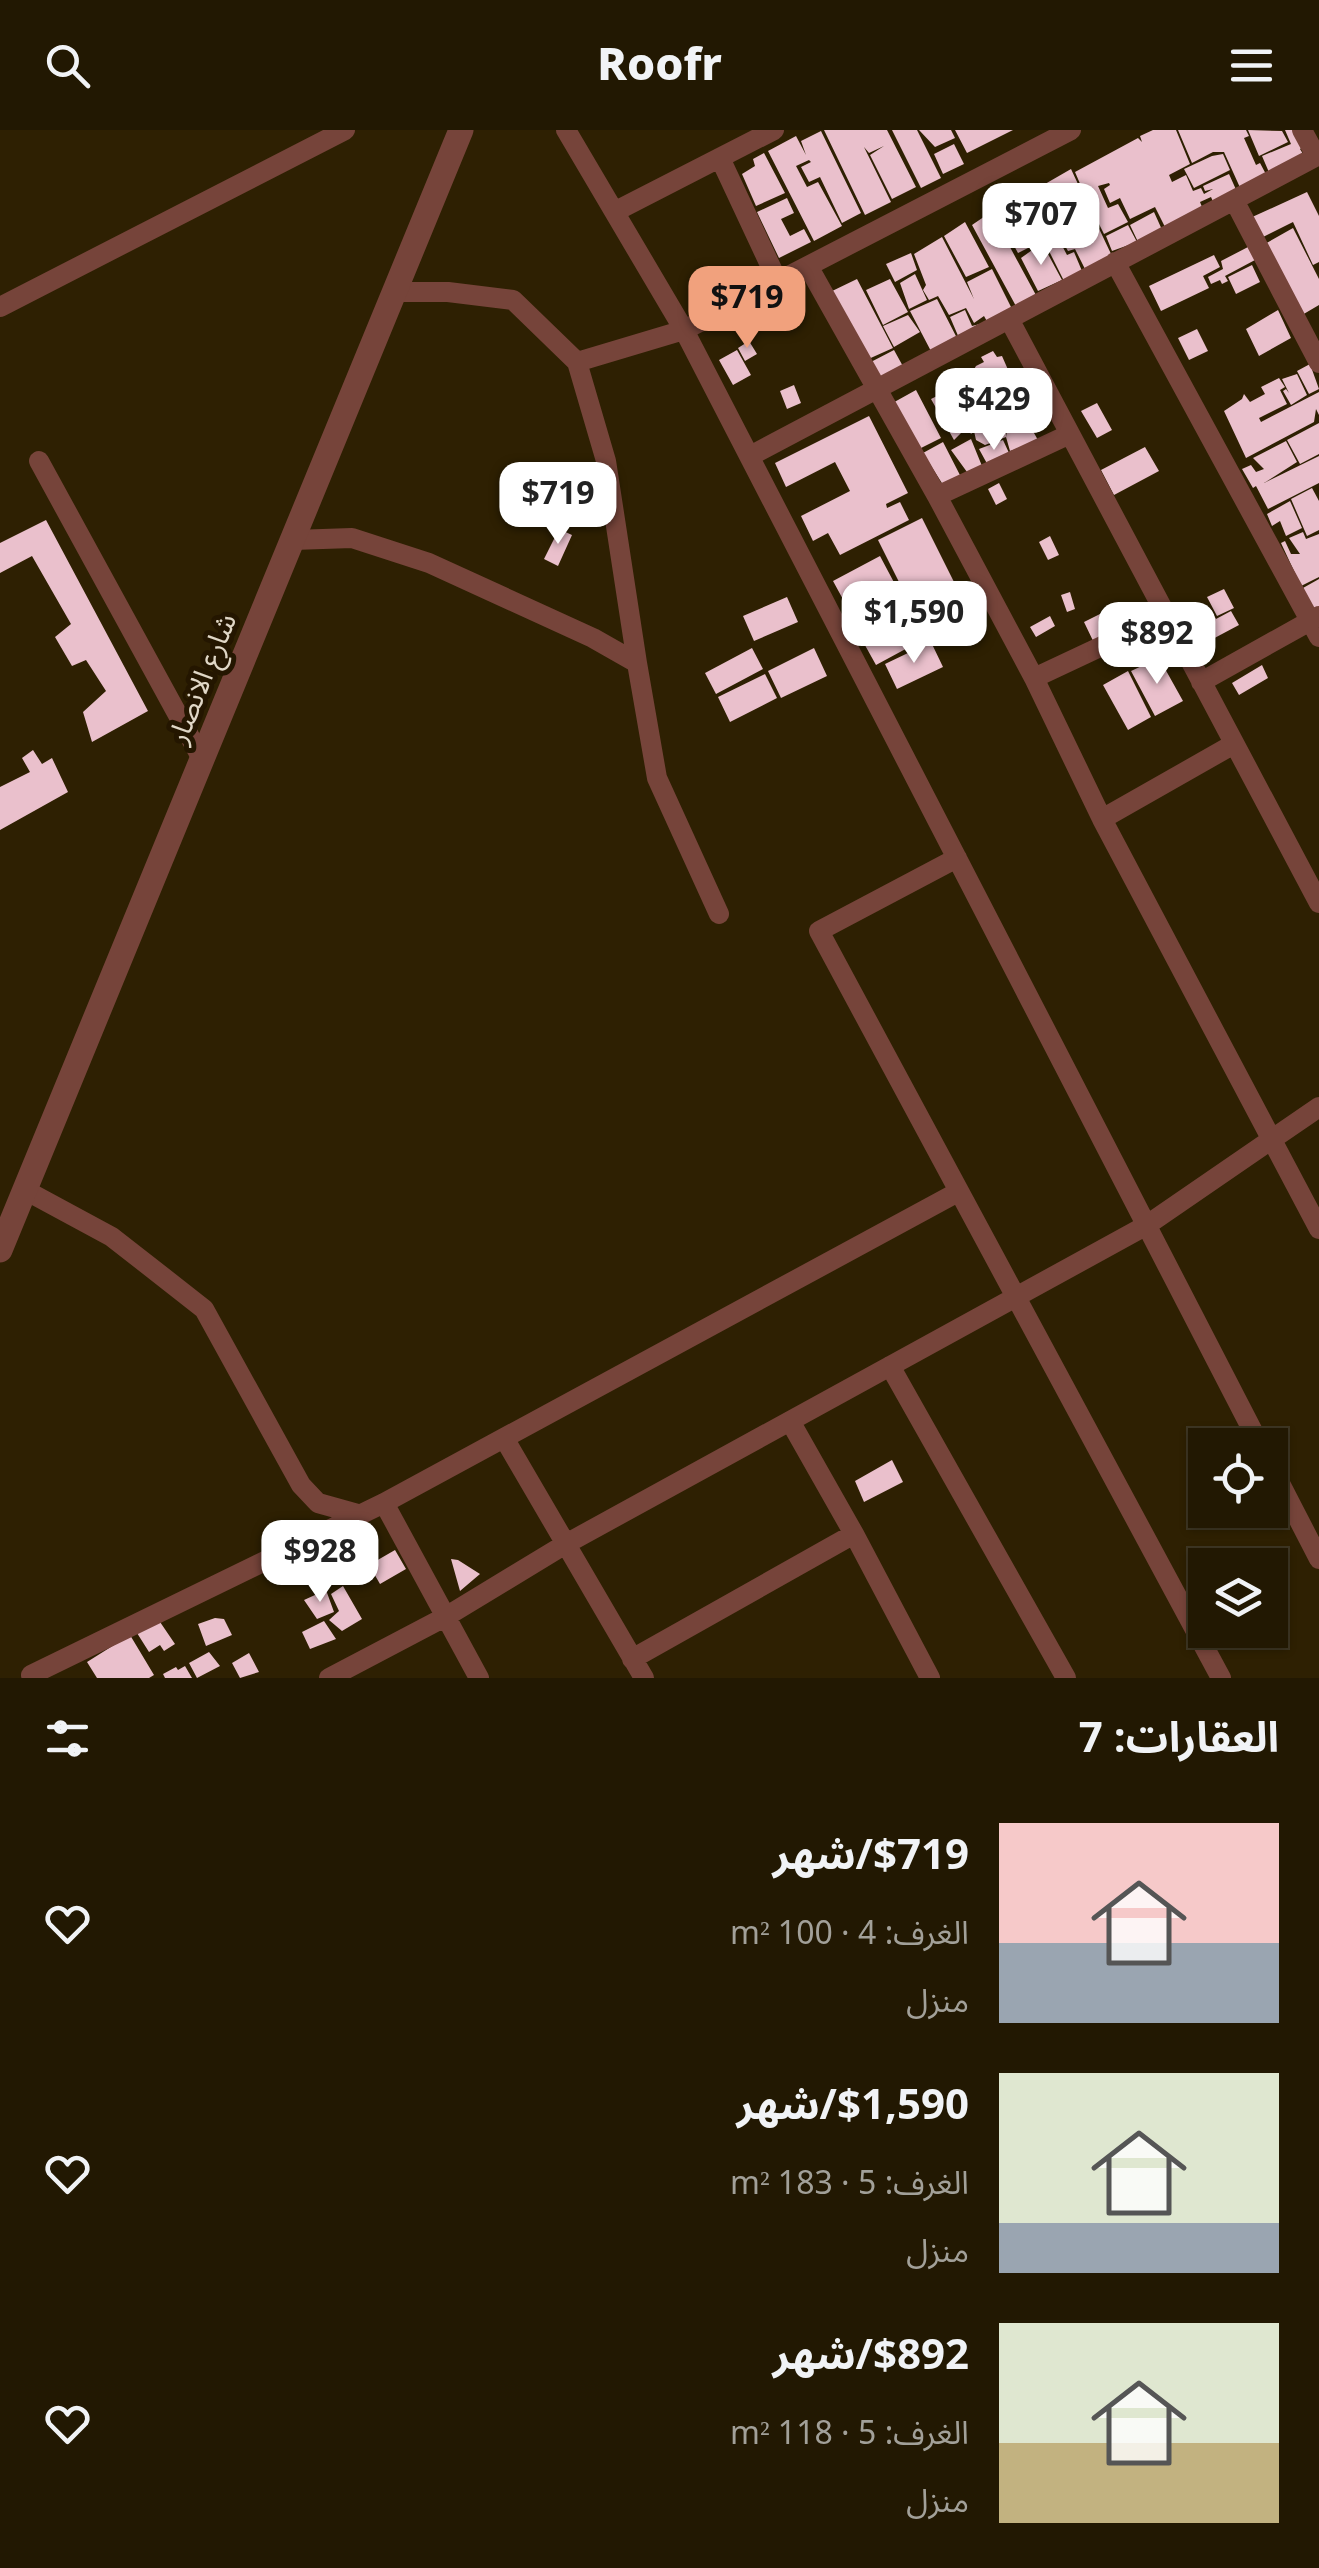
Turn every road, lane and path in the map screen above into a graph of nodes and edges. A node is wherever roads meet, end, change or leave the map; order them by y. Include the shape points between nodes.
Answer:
1 (345, 130) edge
2 (461, 130) edge
3 (566, 130) edge
4 (774, 130) edge
5 (1070, 130) edge
6 (1302, 130) edge
7 (1318, 155) edge
8 (720, 158) junction
9 (1234, 200) junction
10 (616, 211) junction
11 (1116, 262) junction
12 (808, 266) junction
13 (778, 282) junction
14 (394, 292) junction
15 (0, 307) edge
16 (1010, 319) junction
17 (1311, 329) edge
18 (684, 330) junction
19 (578, 362) junction
20 (1319, 363) edge
21 (877, 389) junction
22 (1070, 434) junction
23 (750, 456) junction
24 (40, 461) dead end
25 (937, 496) junction
26 (293, 540) junction
27 (1166, 616) junction
28 (1316, 625) edge
29 (637, 663) junction
30 (1034, 678) junction
31 (1201, 682) junction
32 (1234, 744) junction
33 (202, 759) junction
34 (1102, 819) junction
35 (957, 858) junction
36 (1319, 902) edge
37 (719, 914) dead end
38 (1319, 1107) edge
39 (1272, 1140) junction
40 (25, 1190) junction
41 (958, 1192) junction
42 (1147, 1225) junction
43 (1319, 1229) edge
44 (0, 1250) edge
45 (1016, 1297) junction
46 (890, 1366) junction
47 (790, 1421) junction
48 (1251, 1428) edge
49 (504, 1438) junction
50 (1288, 1497) edge
51 (384, 1503) junction
52 (361, 1515) junction
53 (854, 1534) junction
54 (564, 1545) junction
55 (1318, 1553) edge
56 (447, 1616) junction
57 (632, 1659) junction
58 (31, 1674) dead end
59 (329, 1678) edge
60 (479, 1678) edge
61 (644, 1678) edge
62 (930, 1678) edge
63 (1066, 1678) edge
64 (1221, 1678) edge

1 - 15 street
2 - 14 street, شارع الانصار
3 - 10 street
4 - 8 street
5 - 12 street
6 - 7 street
7 - 9 street
8 - 10 street
8 - 13 street
9 - 11 street
9 - 17 street
10 - 18 street
11 - 16 street
11 - 28 street
12 - 13 street
12 - 21 street
13 - 18 street
14 - 19 street via 513,300
14 - 26 street, شارع الانصار
16 - 21 street
16 - 22 street
17 - 20 street
18 - 19 street
18 - 23 street
19 - 29 street via 606,462
21 - 23 street
21 - 25 street
22 - 25 street
22 - 27 street
23 - 35 street
24 - 33 street
25 - 30 street
26 - 29 street via 352,538 428,562
26 - 33 street, شارع الانصار
27 - 30 street
27 - 31 street
28 - 31 street
29 - 37 street via 657,778
30 - 34 street
31 - 32 street
32 - 34 street
32 - 36 street
33 - 40 street, شارع الانصار
34 - 39 street
35 - 41 street via 819,931
35 - 42 street
38 - 39 street
39 - 42 street
39 - 43 street
40 - 44 street, شارع الانصار
40 - 52 street via 112,1238 204,1309 301,1484 318,1503
41 - 45 street
41 - 49 street
42 - 45 street
42 - 48 street
45 - 46 street
45 - 64 street
46 - 47 street
46 - 63 street
47 - 53 street
47 - 54 street
49 - 51 street
49 - 54 street
50 - 55 street
51 - 52 street
51 - 56 street
52 - 58 street
53 - 57 street
53 - 62 street
54 - 56 street
54 - 57 street
56 - 59 street
56 - 60 street
57 - 61 street

